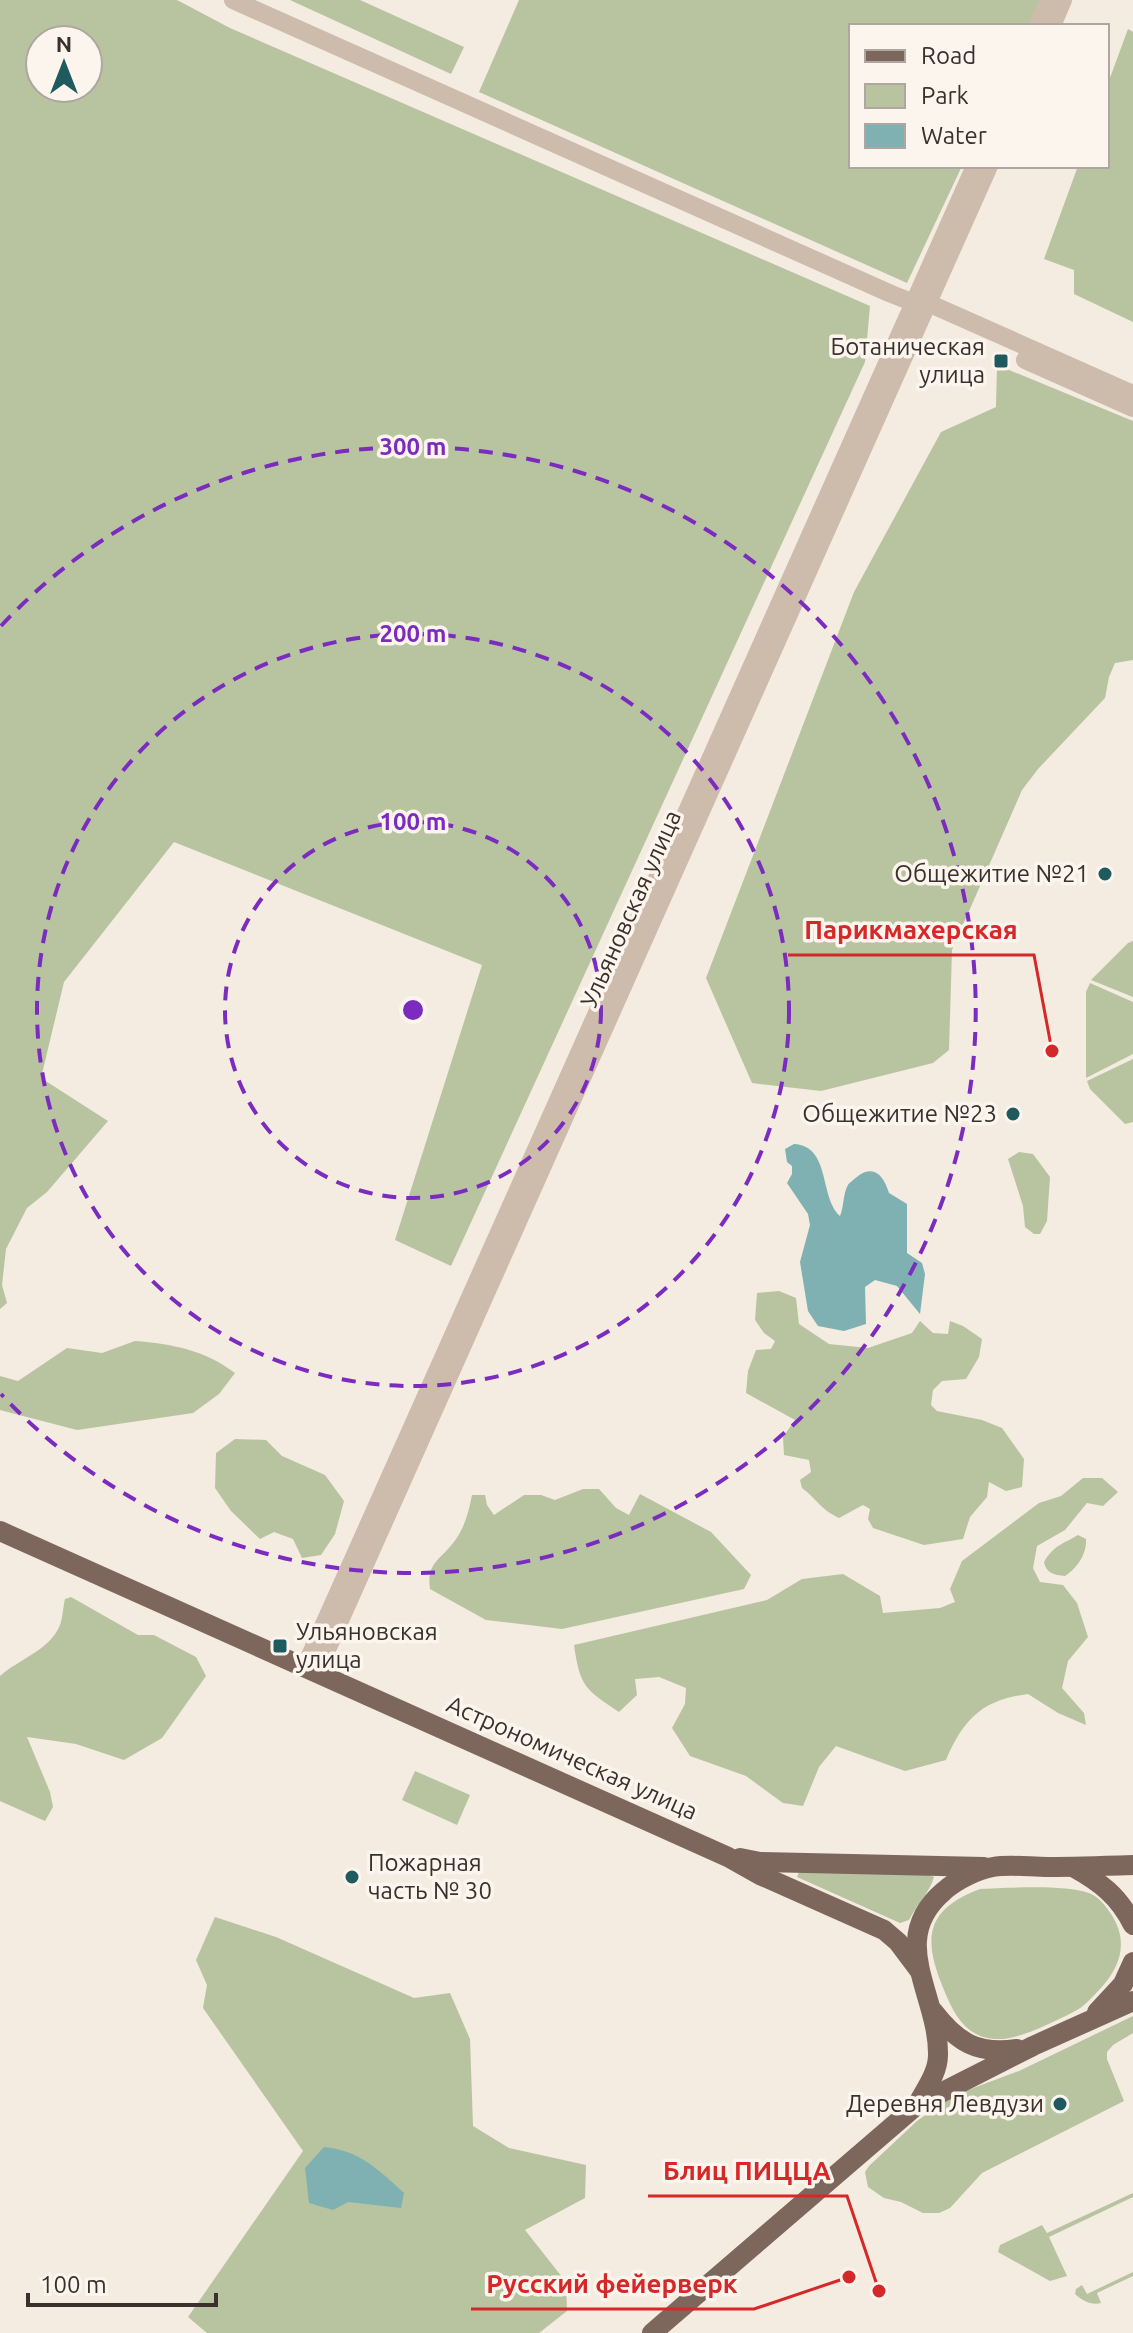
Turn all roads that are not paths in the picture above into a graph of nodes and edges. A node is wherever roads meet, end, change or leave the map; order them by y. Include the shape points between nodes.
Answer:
1 (233, 0) edge
2 (1049, 0) edge
3 (1063, 0) edge
4 (1038, 24) edge
5 (1053, 24) edge
6 (974, 168) edge
7 (988, 168) edge
8 (922, 307) junction
9 (1133, 394) edge
10 (1133, 408) edge
11 (0, 1531) edge
12 (311, 1670) junction
13 (728, 1857) junction
14 (1133, 1865) edge
15 (992, 1867) junction
16 (1073, 1867) junction
17 (1133, 1925) edge
18 (1133, 1962) edge
19 (919, 1970) junction
20 (1133, 2001) edge
21 (933, 2011) junction
22 (1089, 2021) junction
23 (1033, 2046) junction
24 (917, 2105) junction
25 (652, 2333) edge

1 - 8 street
2 - 4 street
3 - 5 street
6 - 8 street, Ульяновская улица
7 - 8 street, Ульяновская улица
8 - 9 street
8 - 10 street
8 - 12 street, Ульяновская улица
11 - 12 main road, Астрономическая улица
12 - 13 main road, Астрономическая улица
13 - 15 main road, Астрономическая улица
13 - 19 main road, Астрономическая улица via 884,1930
14 - 16 main road, Астрономическая улица
15 - 16 main road, Астрономическая улица
15 - 19 main road via 948,1887 933,1900 916,1932
16 - 17 main road via 1116,1897
18 - 22 main road via 1123,1984
19 - 21 main road
20 - 22 main road
21 - 23 main road via 947,2029 990,2052
21 - 24 main road via 938,2056
22 - 23 main road
23 - 24 main road
24 - 25 main road

